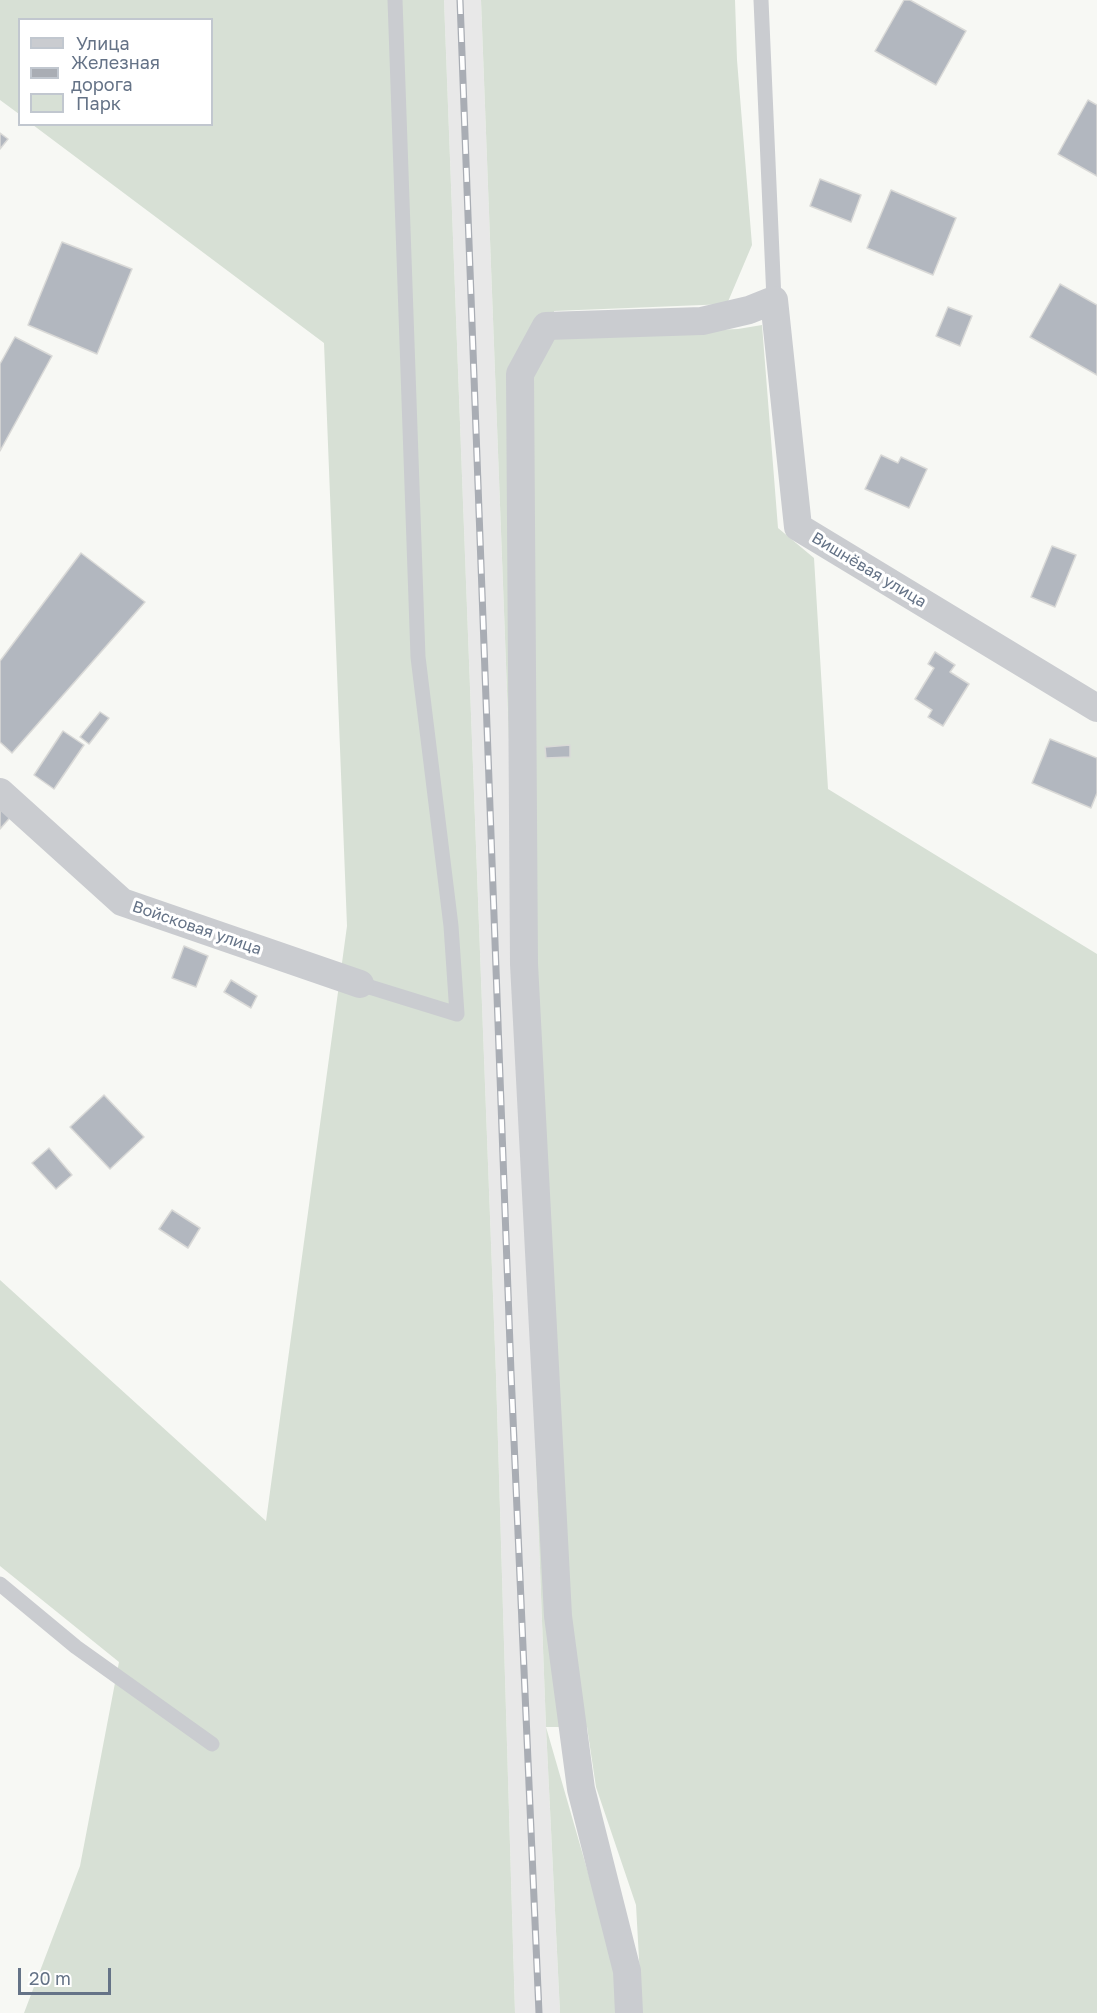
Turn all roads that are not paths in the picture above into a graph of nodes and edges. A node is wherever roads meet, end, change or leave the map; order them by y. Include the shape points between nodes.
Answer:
1 (395, 0) edge
2 (761, 0) edge
3 (762, 305) junction
4 (1097, 708) edge
5 (0, 792) edge
6 (360, 984) joint
7 (0, 1584) edge
8 (212, 1744) dead end
9 (628, 2013) edge

1 - 6 lane via 418,657 451,926 457,1014
2 - 3 lane
3 - 4 street, Вишнёвая улица via 798,527
3 - 9 street via 702,321 546,326 520,374 524,964 558,1616 581,1789 627,1971
5 - 6 street, Войсковая улица via 122,902
7 - 8 lane via 76,1647

